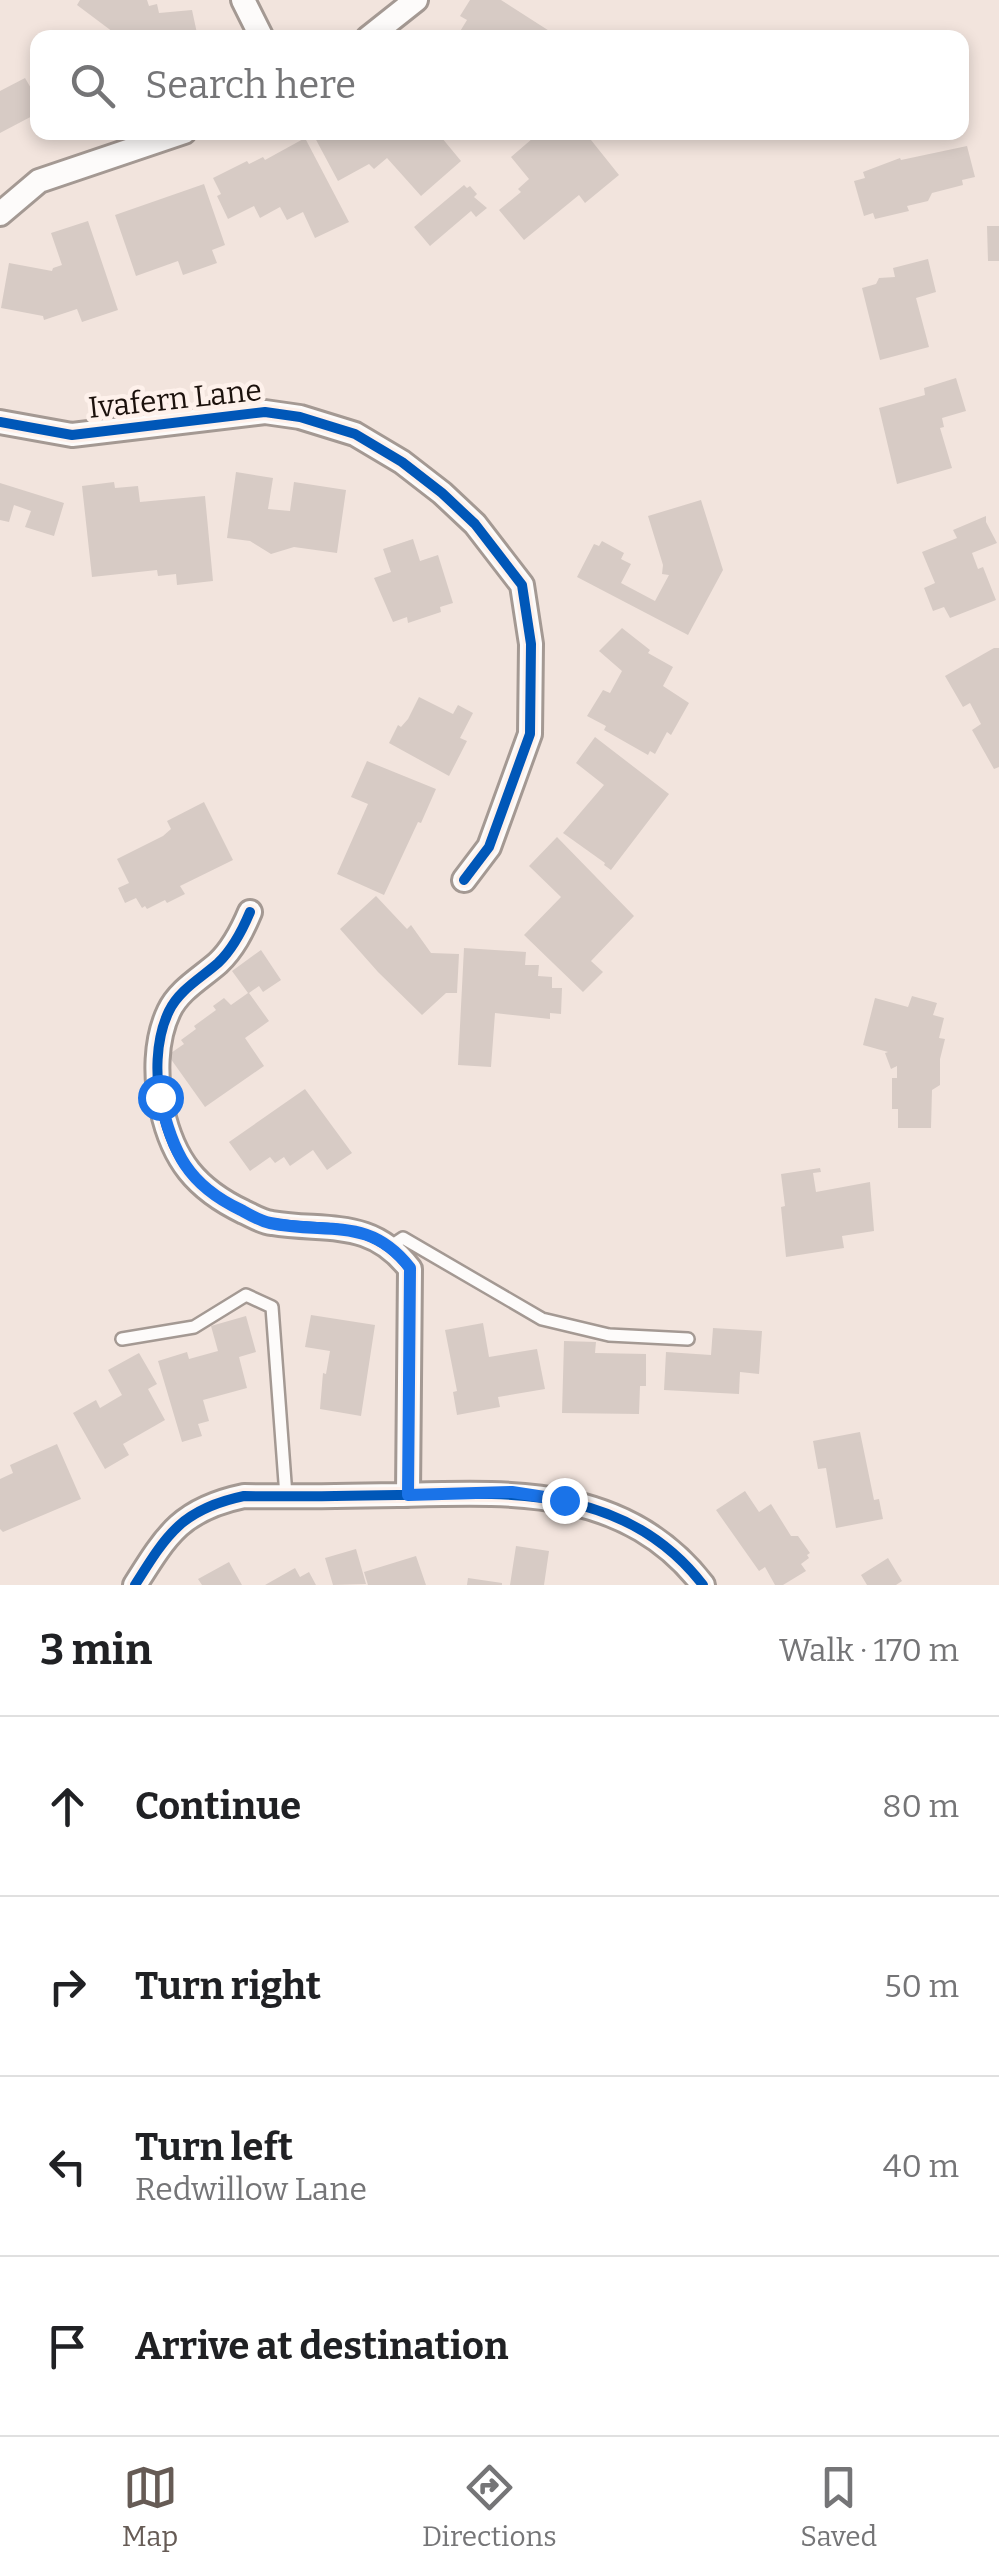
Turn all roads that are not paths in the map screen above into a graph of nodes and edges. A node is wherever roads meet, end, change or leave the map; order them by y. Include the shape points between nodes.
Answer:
1 (242, 0) edge
2 (416, 0) edge
3 (258, 30) edge
4 (378, 30) edge
5 (161, 140) edge
6 (0, 214) edge
7 (0, 422) edge
8 (464, 880) dead end
9 (250, 912) dead end
10 (390, 1246) junction
11 (122, 1339) dead end
12 (688, 1340) dead end
13 (408, 1495) junction
14 (286, 1496) junction
15 (134, 1585) edge
16 (703, 1585) edge

1 - 3 street
2 - 4 street
5 - 6 street via 38,182
7 - 8 street, Ivafern Lane via 72,435 265,412 300,417 355,434 402,462 475,524 522,585 531,644 530,734 490,847
9 - 10 street via 220,962 170,1009 158,1064 169,1139 189,1173 220,1200 268,1223 343,1229
10 - 12 lane via 404,1238 542,1319 610,1335
10 - 13 street via 410,1268
11 - 14 lane via 194,1327 246,1295 272,1307
13 - 14 street
13 - 16 street via 512,1492 564,1500 654,1538
14 - 15 street via 211,1503 172,1532

